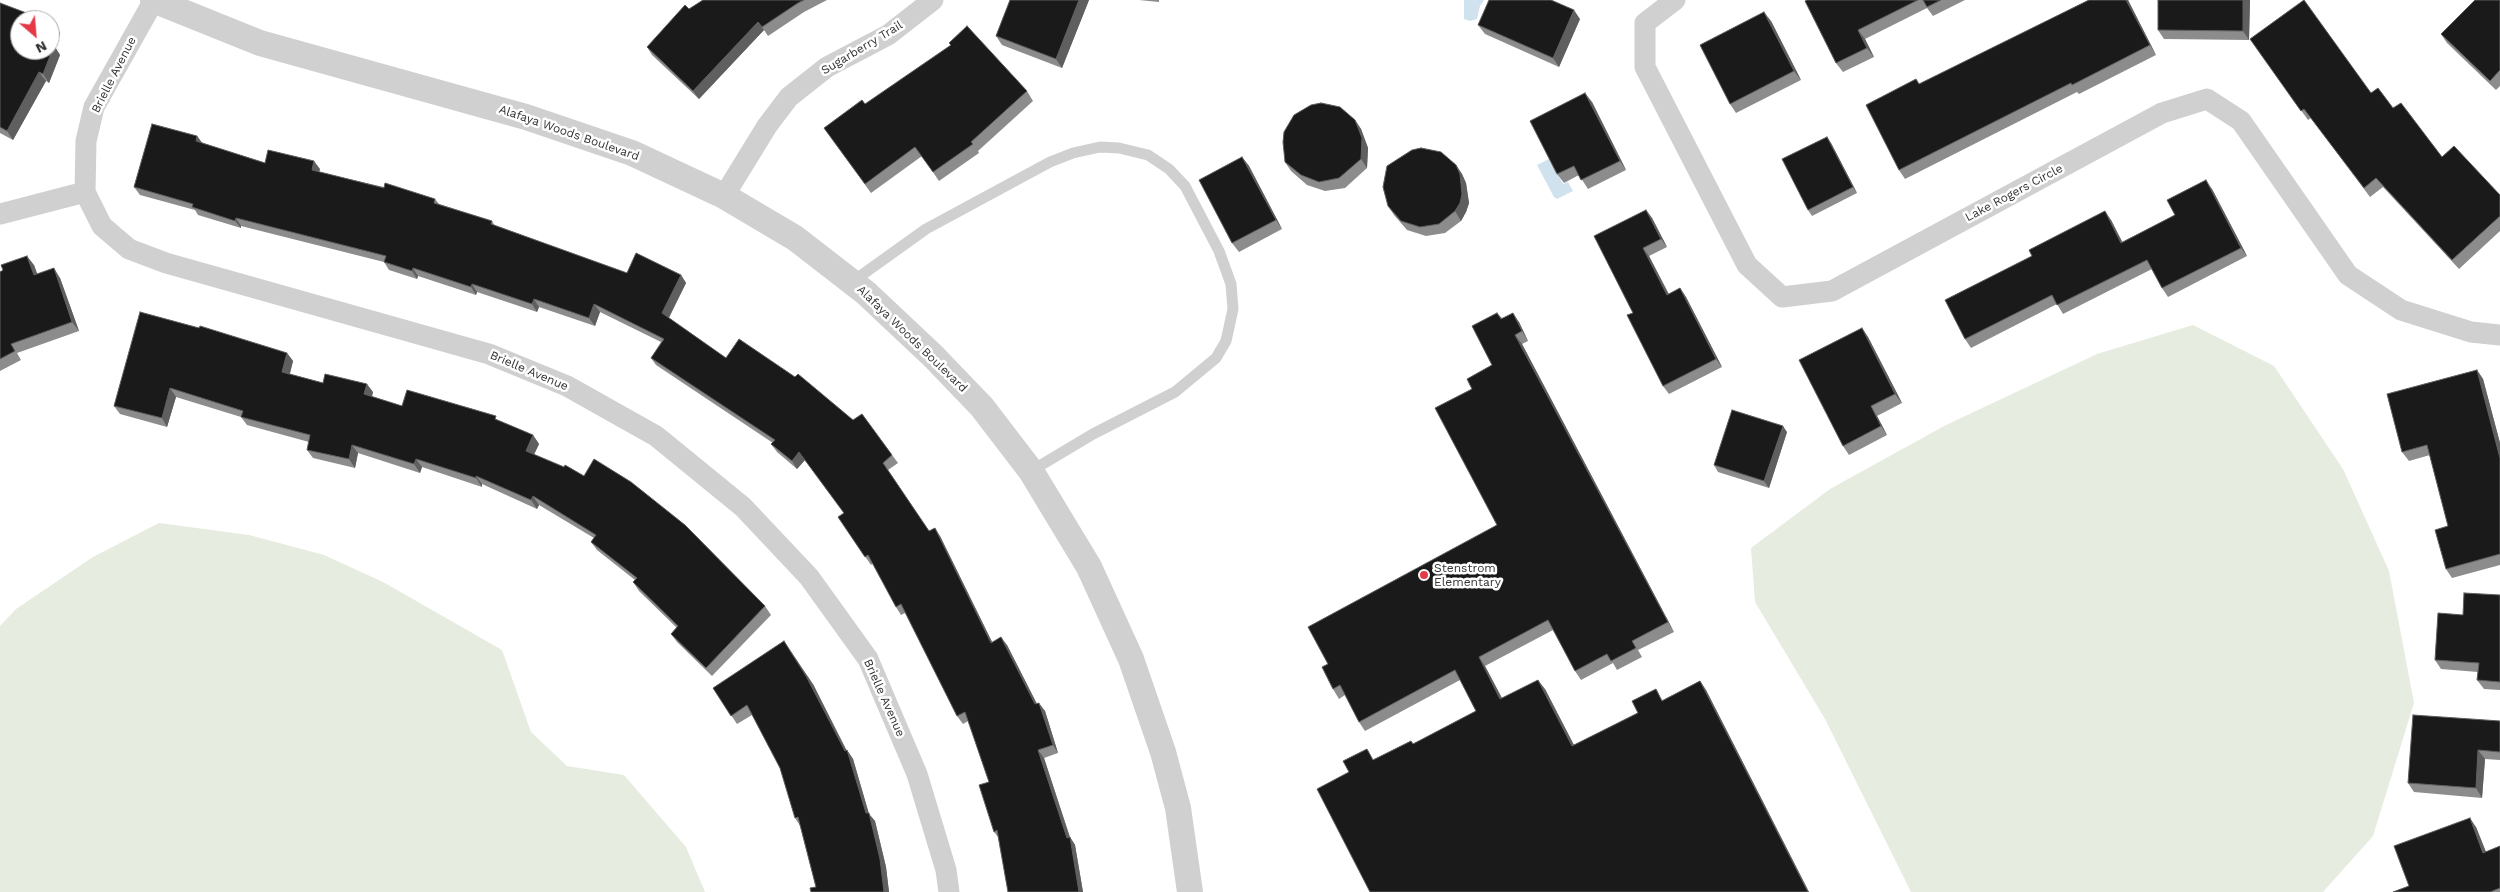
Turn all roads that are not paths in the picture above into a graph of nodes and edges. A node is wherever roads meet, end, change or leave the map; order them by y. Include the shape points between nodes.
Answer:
1 (154, 0) edge
2 (933, 0) edge
3 (1675, 0) edge
4 (85, 192) junction
5 (724, 196) junction
6 (0, 214) edge
7 (852, 282) junction
8 (2500, 335) edge
9 (1031, 471) junction
10 (949, 892) edge
11 (1190, 892) edge

1 - 4 street, Brielle Avenue via 94,108 86,141
1 - 5 street, Alafaya Woods Boulevard via 260,43 526,117 623,150
2 - 5 street, Sugarberry Trail via 888,35 827,67 789,97
3 - 8 street, Lake Rogers Circle via 1645,23 1646,67 1747,265 1782,297 1832,291 2162,113 2207,99 2241,121 2348,275 2401,310 2471,332
4 - 6 street
4 - 10 street, Brielle Avenue via 102,226 129,249 176,266 489,354 567,386 656,436 744,507 809,577 868,659 917,774 946,870
5 - 7 street, Alafaya Woods Boulevard via 795,238
7 - 9 street, Alafaya Woods Boulevard via 982,407
7 - 9 lane via 934,224 1073,153 1100,147 1148,155 1185,186 1219,251 1231,284 1233,309 1226,341 1216,358 1175,392 1093,434
9 - 11 street, Alafaya Woods Boulevard via 1089,567 1131,659 1163,752 1178,808

